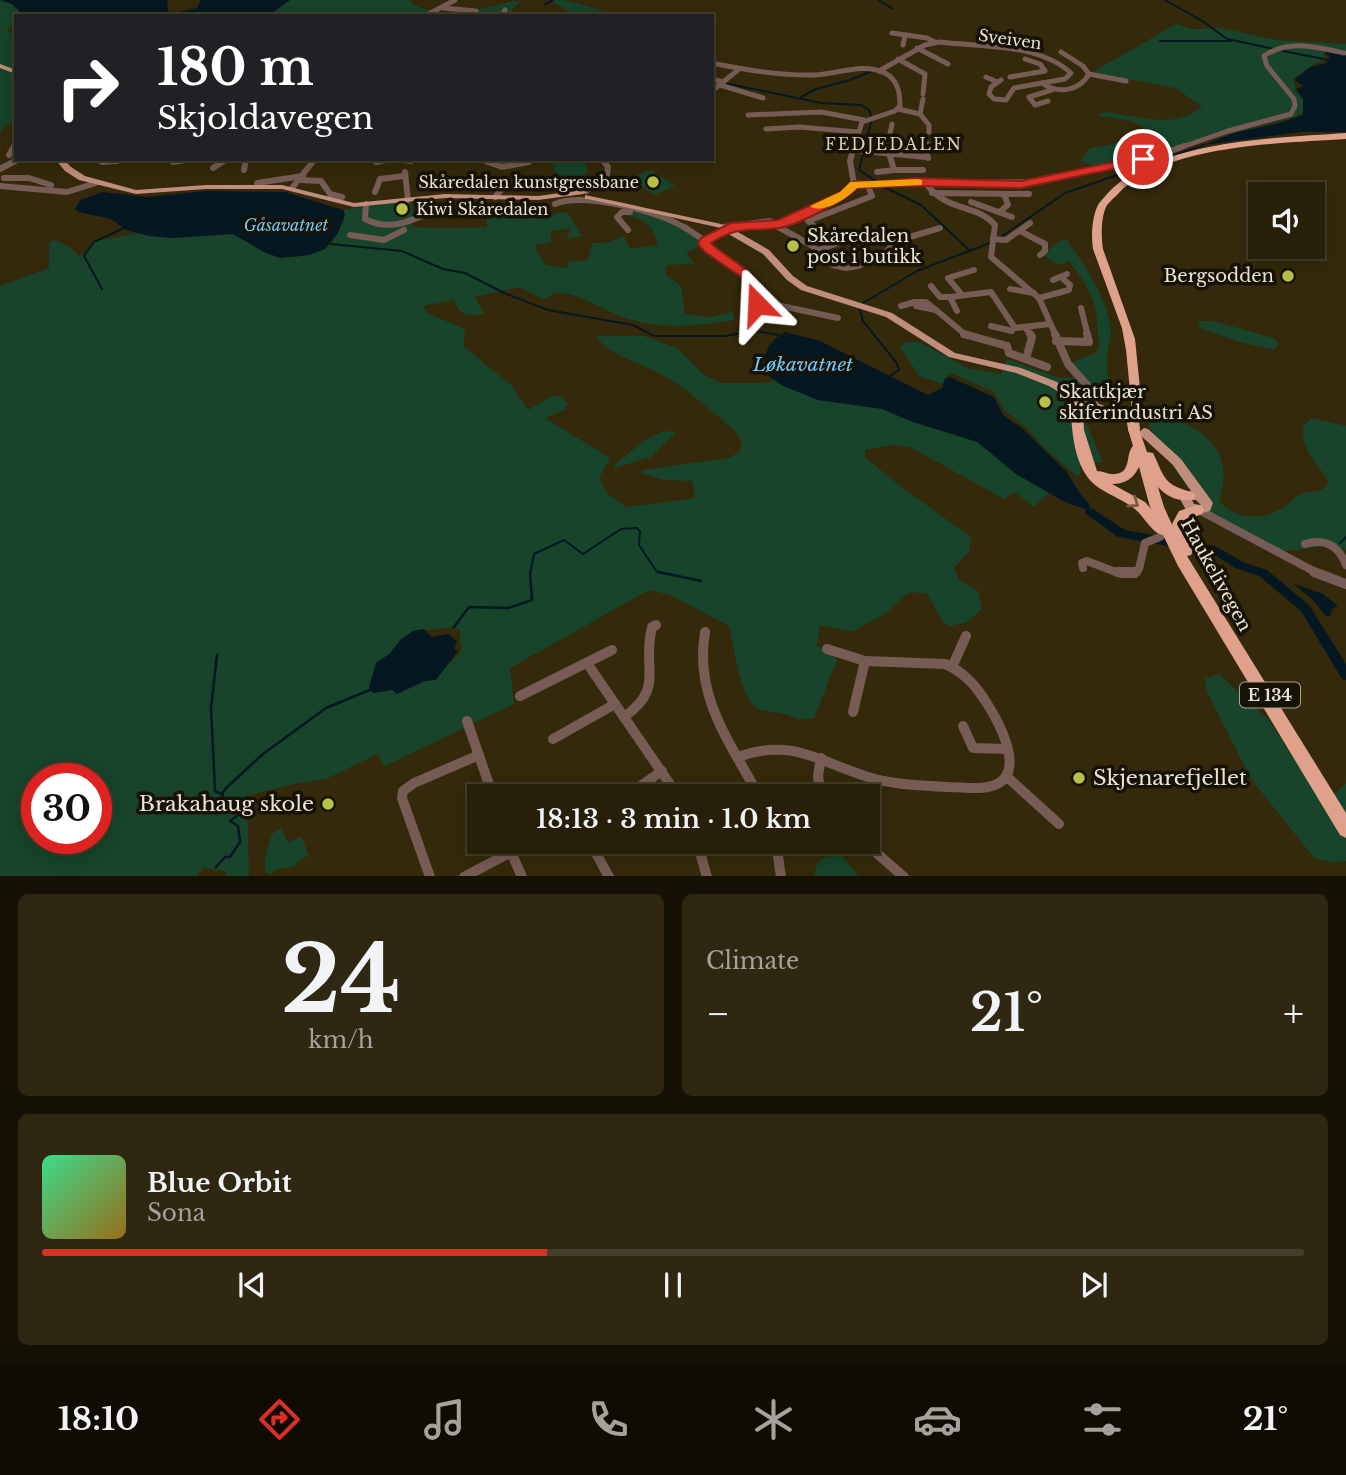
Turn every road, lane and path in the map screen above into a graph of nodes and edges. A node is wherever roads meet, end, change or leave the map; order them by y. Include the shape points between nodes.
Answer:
1 (455, 0) edge
2 (443, 8) junction
3 (505, 10) dead end
4 (476, 11) dead end
5 (430, 14) edge
6 (502, 14) edge
7 (892, 33) dead end
8 (905, 35) junction
9 (935, 42) junction
10 (903, 45) dead end
11 (917, 48) junction
12 (1030, 52) junction
13 (1061, 52) dead end
14 (1344, 52) dead end
15 (954, 58) dead end
16 (898, 59) junction
17 (1025, 59) junction
18 (714, 64) edge
19 (1020, 65) dead end
20 (738, 70) junction
21 (879, 71) junction
22 (925, 74) junction
23 (933, 74) dead end
24 (1089, 74) junction
25 (986, 77) dead end
26 (1010, 77) dead end
27 (714, 80) edge
28 (1126, 81) dead end
29 (722, 83) junction
30 (1042, 83) junction
31 (714, 89) edge
32 (1052, 90) junction
33 (1048, 101) dead end
34 (898, 109) junction
35 (770, 113) junction
36 (920, 114) junction
37 (748, 116) dead end
38 (863, 120) junction
39 (892, 124) dead end
40 (766, 129) dead end
41 (858, 132) junction
42 (929, 132) dead end
43 (1342, 136) edge
44 (928, 144) dead end
45 (853, 150) junction
46 (887, 155) junction
47 (61, 161) edge
48 (179, 161) edge
49 (224, 161) edge
50 (246, 161) edge
51 (314, 161) edge
52 (381, 161) edge
53 (486, 161) edge
54 (527, 161) edge
55 (604, 161) edge
56 (173, 162) dead end
57 (376, 162) dead end
58 (213, 168) dead end
59 (244, 170) dead end
60 (535, 170) dead end
61 (894, 170) junction
62 (923, 170) dead end
63 (877, 172) dead end
64 (606, 176) junction
65 (4, 178) dead end
66 (29, 178) junction
67 (302, 178) junction
68 (508, 182) dead end
69 (925, 182) junction
70 (96, 183) junction
71 (257, 183) dead end
72 (854, 184) junction
73 (51, 185) dead end
74 (0, 186) edge
75 (872, 186) junction
76 (19, 187) junction
77 (292, 188) junction
78 (375, 192) dead end
79 (589, 192) junction
80 (568, 193) junction
81 (932, 193) junction
82 (1004, 194) junction
83 (1029, 194) dead end
84 (342, 197) dead end
85 (495, 197) junction
86 (408, 200) junction
87 (971, 202) dead end
88 (366, 204) junction
89 (555, 204) dead end
90 (982, 206) junction
91 (434, 209) dead end
92 (999, 212) junction
93 (976, 214) junction
94 (1012, 217) dead end
95 (357, 223) dead end
96 (669, 223) junction
97 (777, 223) junction
98 (1030, 223) dead end
99 (940, 228) dead end
100 (402, 229) junction
101 (628, 230) dead end
102 (722, 231) junction
103 (1020, 231) junction
104 (864, 234) dead end
105 (350, 235) dead end
106 (411, 238) dead end
107 (993, 239) junction
108 (835, 244) junction
109 (818, 250) junction
110 (1040, 255) dead end
111 (974, 270) dead end
112 (1061, 277) dead end
113 (930, 286) dead end
114 (1010, 289) dead end
115 (1000, 290) dead end
116 (991, 292) junction
117 (962, 295) junction
118 (1036, 296) junction
119 (950, 297) junction
120 (758, 302) junction
121 (901, 306) dead end
122 (1081, 307) dead end
123 (957, 311) dead end
124 (750, 318) dead end
125 (838, 318) dead end
126 (1050, 324) junction
127 (991, 326) dead end
128 (1025, 327) junction
129 (1013, 330) junction
130 (1056, 341) junction
131 (1007, 346) junction
132 (1026, 359) junction
133 (1047, 366) dead end
134 (1084, 398) junction
135 (1135, 424) junction
136 (1085, 459) junction
137 (1197, 502) junction
138 (1160, 537) dead end
139 (1305, 544) dead end
140 (1346, 565) edge
141 (1083, 568) dead end
142 (1195, 578) junction
143 (1346, 584) edge
144 (656, 625) dead end
145 (705, 632) dead end
146 (967, 636) dead end
147 (612, 649) dead end
148 (827, 649) dead end
149 (865, 661) junction
150 (587, 663) junction
151 (953, 665) junction
152 (520, 696) dead end
153 (615, 704) junction
154 (853, 712) dead end
155 (624, 717) junction
156 (467, 721) dead end
157 (963, 726) dead end
158 (553, 739) dead end
159 (1007, 749) junction
160 (478, 755) junction
161 (738, 757) junction
162 (821, 758) junction
163 (662, 771) junction
164 (1006, 776) junction
165 (489, 784) edge
166 (643, 784) edge
167 (670, 784) edge
168 (753, 784) edge
169 (819, 784) edge
170 (1346, 814) edge
171 (1059, 824) dead end
172 (1346, 829) edge
173 (498, 854) edge
174 (512, 854) edge
175 (597, 854) edge
176 (701, 854) edge
177 (778, 854) edge
178 (878, 854) edge
179 (430, 876) edge
180 (466, 876) edge
181 (522, 876) edge
182 (608, 876) edge
183 (707, 876) edge
184 (781, 876) edge
185 (903, 876) edge

1 - 2 street
2 - 4 street
2 - 5 street
3 - 6 street
7 - 8 street
8 - 9 street
8 - 10 street
9 - 11 street, Sveiven
9 - 12 street, Sveiven
11 - 15 street via 946,62
11 - 16 street, Sveiven
12 - 17 street
12 - 30 street, Sveiven via 1051,58 1071,73 1065,79
13 - 24 street
14 - 69 street via 1301,46 1273,49 1264,60 1294,99 1290,114 1142,160 1021,184
16 - 21 street, Sveiven
16 - 22 street
17 - 19 street
17 - 26 street via 1045,69
18 - 20 street
20 - 21 street via 815,75 862,68
20 - 29 street
21 - 34 street via 890,76 901,92
22 - 23 street
22 - 36 street
24 - 28 street
24 - 32 street via 1082,84
25 - 30 street, Sveiven via 999,81 989,94 999,100 1008,99 1014,88
27 - 29 street
29 - 31 street
29 - 35 street via 760,99
30 - 32 street
32 - 33 street via 1030,96 1037,106
34 - 36 street
34 - 38 street
35 - 37 street
35 - 38 street via 843,114
36 - 42 street
38 - 41 street
39 - 46 street
40 - 41 street
41 - 45 street
43 - 135 highway, Haukelivegen / E 134 via 1240,145 1192,156 1139,171 1112,192 1102,208 1097,245 1121,314
44 - 46 street via 928,158
45 - 46 street
45 - 72 street
46 - 61 street
47 - 70 main road
48 - 56 street
49 - 58 street
50 - 59 street
51 - 67 street
52 - 57 street
53 - 54 street via 502,167
54 - 60 street
55 - 64 street
61 - 62 street
61 - 63 street
64 - 79 street
64 - 80 street
65 - 66 street
66 - 73 street
66 - 76 street
67 - 71 street
67 - 77 street
67 - 84 street via 321,181 330,194
68 - 85 street
69 - 75 street
69 - 81 street
70 - 76 street via 67,192
70 - 77 main road via 144,192
72 - 75 street
72 - 97 street via 844,195
74 - 76 street
75 - 108 street via 872,196 808,221
77 - 88 main road via 339,203
78 - 86 street via 380,179 405,174
79 - 80 main road
79 - 102 main road via 603,200
80 - 85 main road
81 - 82 street
81 - 93 street via 948,205
82 - 83 street
82 - 92 street via 1008,205
85 - 86 main road
86 - 88 main road
87 - 90 street
88 - 100 street via 366,221
89 - 96 street via 562,199 581,199
90 - 92 street
90 - 93 street
91 - 100 street
92 - 94 street
93 - 107 street via 994,224
95 - 100 street
96 - 101 street via 625,212 617,217
96 - 102 street
97 - 102 street
97 - 109 street
98 - 103 street
99 - 109 street via 896,241 890,250 850,268 833,265
100 - 105 street via 382,240
100 - 106 street
102 - 120 street via 704,244 748,276
102 - 134 main road via 766,252 804,288 890,315 956,357 1053,384
103 - 107 street via 1006,240
103 - 110 street via 1045,244
104 - 108 street
107 - 118 street via 989,250 994,261
108 - 109 street
111 - 117 street via 946,276
112 - 118 street via 1069,290
113 - 119 street via 940,297
114 - 118 street
115 - 116 street
116 - 117 street
116 - 129 street
117 - 119 street
118 - 126 street
119 - 123 street
120 - 124 street
120 - 125 street
121 - 131 street via 922,300 967,336
122 - 130 street via 1089,342
126 - 128 street
126 - 130 street
127 - 129 street
128 - 129 street
128 - 132 street via 1032,337
129 - 131 street
130 - 134 street
131 - 132 street via 1009,353
132 - 133 street
134 - 135 main road
134 - 136 highway, E 134 via 1078,430
135 - 136 highway, E 134 via 1135,464 1127,477 1104,477
135 - 137 main road via 1169,454 1188,478
135 - 137 highway, E 134 via 1161,484 1175,495
135 - 142 highway, Haukelivegen / E 134 via 1157,507
136 -> 142 highway, E 134 via 1096,480 1152,517
137 - 142 highway, E 134 via 1179,524
137 - 143 street via 1305,569
138 - 141 street via 1145,543 1135,574 1121,574 1087,561
139 - 140 street via 1331,542
142 - 170 highway, Haukelivegen / E 134
142 - 172 highway, Haukelivegen / E 134
144 - 155 street via 649,637 649,695 642,706
145 - 161 street via 705,685
146 - 151 street
147 - 150 street
148 - 149 street
149 - 151 street
149 - 154 street
150 - 152 street
150 - 153 street
151 - 159 street via 998,717
153 - 155 street
153 - 158 street
155 - 163 street
156 - 160 street
157 - 159 street via 973,748
159 - 164 street
160 - 165 street
160 - 179 street via 403,791
161 - 162 street via 780,747
161 - 168 street
162 - 164 street via 891,782 979,788 993,786
162 - 169 street
163 - 166 street
163 - 167 street
164 - 171 street
173 - 180 street
174 - 181 street
175 - 182 street
176 - 183 street
177 - 184 street
178 - 185 street

